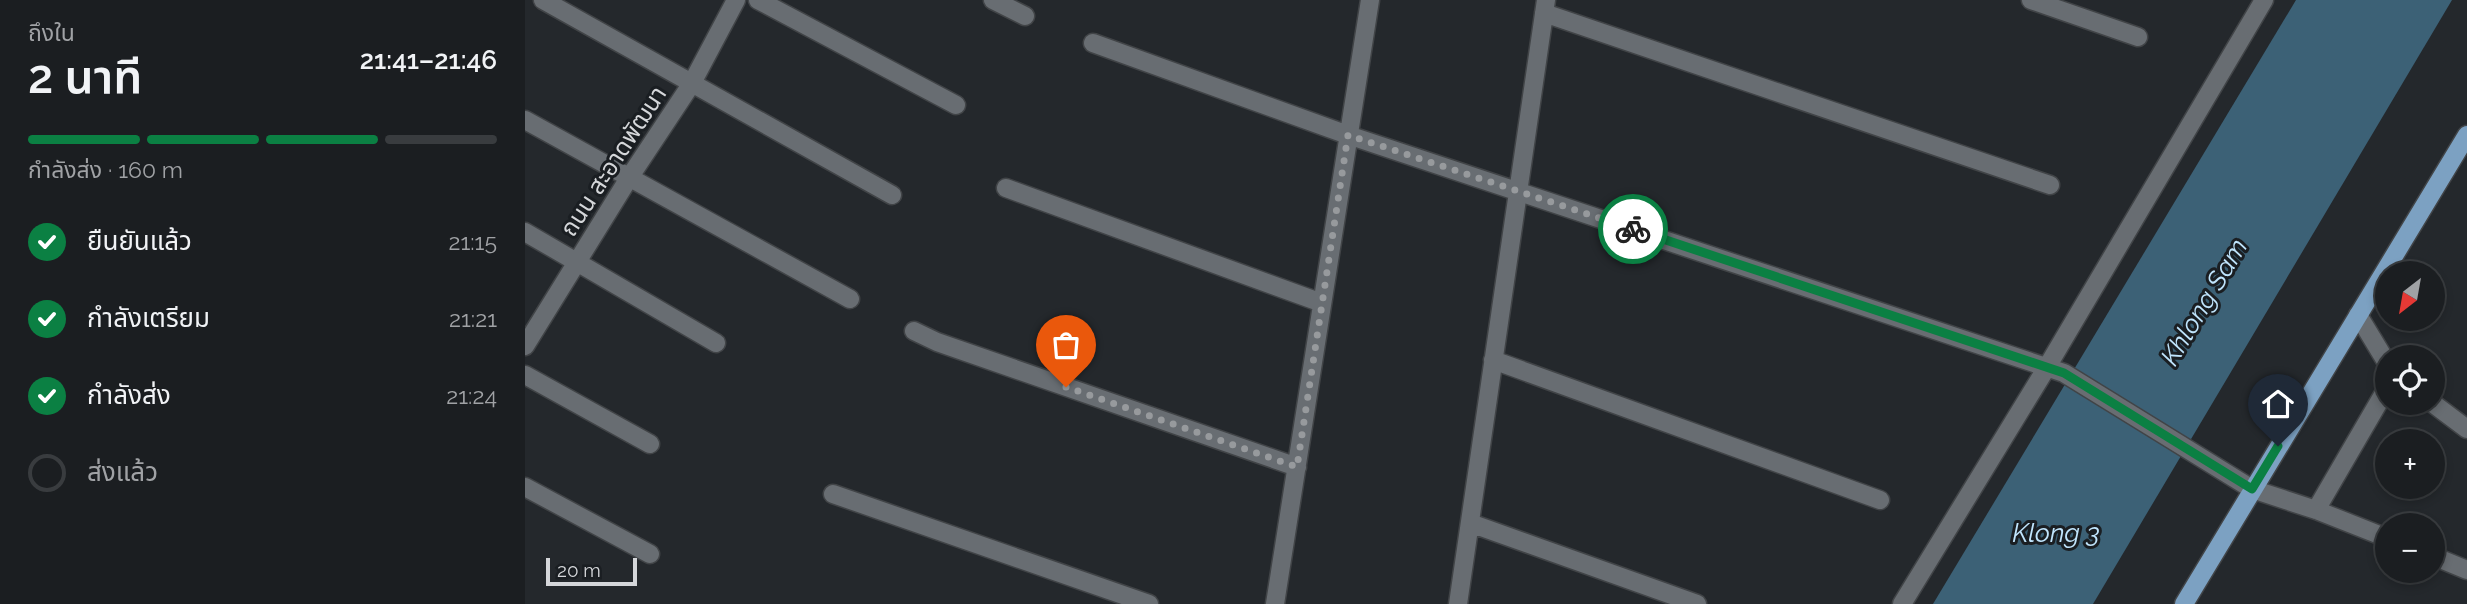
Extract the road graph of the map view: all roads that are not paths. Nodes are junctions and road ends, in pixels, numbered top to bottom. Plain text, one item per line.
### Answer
1 (543, 0) edge
2 (736, 0) edge
3 (758, 0) edge
4 (993, 0) edge
5 (1370, 0) edge
6 (2031, 0) edge
7 (2264, 0) edge
8 (1546, 7) edge
9 (1025, 16) dead end
10 (2138, 37) dead end
11 (1093, 43) dead end
12 (692, 83) junction
13 (956, 105) dead end
14 (525, 120) edge
15 (1348, 135) junction
16 (2467, 135) edge
17 (629, 178) junction
18 (2050, 185) dead end
19 (1006, 188) dead end
20 (1518, 190) junction
21 (892, 195) dead end
22 (525, 232) edge
23 (577, 262) junction
24 (850, 299) dead end
25 (1322, 303) junction
26 (2358, 315) junction
27 (914, 331) dead end
28 (716, 343) dead end
29 (2376, 345) edge
30 (525, 346) edge
31 (1493, 360) junction
32 (2055, 370) junction
33 (525, 375) edge
34 (2375, 409) edge
35 (2445, 412) edge
36 (2467, 429) edge
37 (650, 444) dead end
38 (1297, 467) junction
39 (525, 487) edge
40 (2252, 489) junction
41 (832, 494) dead end
42 (1880, 500) dead end
43 (2316, 510) junction
44 (1470, 523) junction
45 (2375, 533) edge
46 (650, 554) dead end
47 (2445, 561) edge
48 (2467, 570) edge
49 (1149, 604) edge
50 (1275, 604) edge
51 (1458, 604) edge
52 (1696, 604) edge
53 (1902, 604) edge
54 (2184, 604) edge

1 - 12 street
2 - 12 street, ถนน สะอาดพัฒนา
3 - 13 street
4 - 9 street
5 - 15 street
6 - 10 street
7 - 32 street
8 - 18 street
8 - 20 street
11 - 15 street
12 - 17 street, ถนน สะอาดพัฒนา
12 - 21 street
14 - 17 street
15 - 20 street
15 - 25 street
16 - 26 main road
17 - 23 street, ถนน สะอาดพัฒนา
17 - 24 street
19 - 25 street
20 - 31 street
20 - 32 street
22 - 23 street
23 - 28 street
23 - 30 street, ถนน สะอาดพัฒนา
25 - 38 street
26 - 29 street
26 - 40 main road
27 - 38 street
31 - 42 street
31 - 44 street
32 - 40 street
32 - 53 street
33 - 37 street
34 - 43 street
35 - 36 street
38 - 50 street
39 - 46 street
40 - 43 street
40 - 54 main road
41 - 49 street
43 - 45 street
44 - 51 street
44 - 52 street
47 - 48 street

